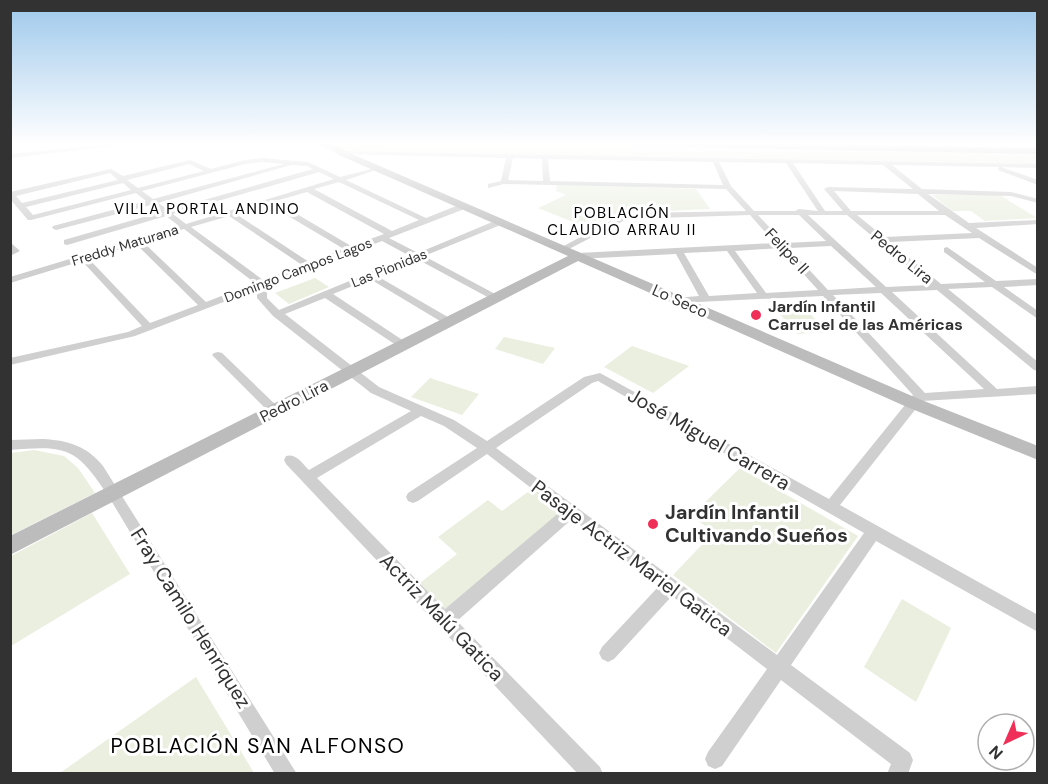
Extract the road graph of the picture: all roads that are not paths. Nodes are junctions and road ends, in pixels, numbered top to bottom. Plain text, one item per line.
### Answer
1 (74, 180) edge
2 (122, 180) joint
3 (178, 180) edge
4 (234, 180) edge
5 (284, 180) edge
6 (339, 180) edge
7 (342, 180) edge
8 (404, 180) edge
9 (547, 180) edge
10 (724, 180) edge
11 (801, 180) edge
12 (905, 180) edge
13 (504, 182) joint
14 (546, 183) junction
15 (491, 186) dead end
16 (728, 187) junction
17 (308, 189) junction
18 (137, 190) junction
19 (920, 192) junction
20 (11, 194) edge
21 (269, 201) junction
22 (1038, 201) edge
23 (152, 202) junction
24 (21, 206) junction
25 (464, 206) junction
26 (750, 211) junction
27 (800, 211) junction
28 (168, 213) junction
29 (230, 213) junction
30 (823, 213) junction
31 (947, 213) junction
32 (850, 214) junction
33 (427, 221) junction
34 (500, 222) junction
35 (1038, 222) edge
36 (185, 226) junction
37 (966, 226) junction
38 (981, 235) junction
39 (387, 236) junction
40 (77, 240) junction
41 (881, 240) junction
42 (137, 241) junction
43 (67, 242) dead end
44 (834, 243) junction
45 (782, 246) junction
46 (729, 248) junction
47 (572, 249) junction
48 (351, 250) junction
49 (678, 250) junction
50 (947, 250) dead end
51 (601, 254) junction
52 (418, 256) junction
53 (83, 257) junction
54 (309, 266) junction
55 (1038, 272) edge
56 (370, 276) junction
57 (10, 280) edge
58 (1038, 282) edge
59 (262, 284) junction
60 (994, 284) junction
61 (939, 287) junction
62 (884, 290) junction
63 (825, 293) junction
64 (326, 294) junction
65 (764, 296) junction
66 (496, 298) junction
67 (706, 299) junction
68 (678, 300) junction
69 (205, 306) junction
70 (277, 314) junction
71 (1038, 316) edge
72 (449, 322) junction
73 (149, 328) junction
74 (403, 345) junction
75 (218, 355) dead end
76 (10, 362) edge
77 (1038, 368) edge
78 (351, 372) junction
79 (1038, 390) edge
80 (995, 393) junction
81 (917, 400) junction
82 (275, 411) junction
83 (420, 411) junction
84 (10, 445) edge
85 (486, 447) junction
86 (1038, 453) edge
87 (291, 460) dead end
88 (307, 477) junction
89 (114, 494) junction
90 (413, 497) dead end
91 (830, 508) junction
92 (570, 512) junction
93 (873, 533) junction
94 (10, 546) edge
95 (670, 586) junction
96 (445, 620) junction
97 (1038, 624) edge
98 (608, 653) dead end
99 (778, 668) junction
100 (715, 759) dead end
101 (900, 766) edge
102 (287, 774) edge
103 (593, 774) edge

1 - 20 street
2 - 18 street
2 - 24 street
3 - 18 street
4 - 23 street
5 - 28 street
6 - 17 street, Freddy Maturana
7 - 33 street
8 - 25 main road, Lo Seco
9 - 14 street
10 - 16 street, Felipe II
11 - 30 street
12 - 19 street
13 - 14 street
13 - 15 street
14 - 16 street
16 - 26 street, Felipe II
17 - 21 street, Freddy Maturana
17 - 39 street
18 - 23 street
18 - 24 street
19 - 22 street
19 - 31 street
19 - 32 street, Pedro Lira
20 - 24 street
21 - 29 street, Freddy Maturana
21 - 48 street
23 - 28 street
23 - 40 street
25 - 33 street, Domingo Campos Lagos
25 - 34 main road, Lo Seco
26 - 27 street
26 - 45 street, Felipe II
26 - 47 street
27 - 30 street
27 - 44 street
28 - 36 street
28 - 40 street
29 - 36 street, Freddy Maturana
29 - 54 street
30 - 32 street
31 - 32 street
31 - 37 street
32 - 41 street, Pedro Lira
33 - 39 street, Domingo Campos Lagos
34 - 47 main road, Lo Seco
34 - 52 street, Las Pionidas
35 - 37 street
36 - 42 street, Freddy Maturana
36 - 59 street
37 - 38 street
38 - 41 street
38 - 55 street
39 - 48 street, Domingo Campos Lagos
39 - 52 street
40 - 43 street
41 - 61 street, Pedro Lira
42 - 53 street, Freddy Maturana
42 - 69 street
44 - 45 street
44 - 62 street
45 - 46 street
45 - 63 street, Felipe II
46 - 49 street
46 - 65 street
47 - 51 street
47 - 51 street
47 - 66 main road, Pedro Lira
47 - 68 main road, Lo Seco
48 - 54 street, Domingo Campos Lagos
49 - 51 street
49 - 67 street
50 - 60 street
52 - 56 street, Las Pionidas
52 - 66 street
53 - 57 street, Freddy Maturana
53 - 73 street
54 - 59 street, Domingo Campos Lagos
56 - 64 street, Las Pionidas
56 - 72 street
58 - 60 street
59 - 69 street, Domingo Campos Lagos
59 - 70 street, Pasaje Actriz Mariel Gatica
60 - 61 street
60 - 71 street
61 - 62 street
61 - 77 street, Pedro Lira
62 - 63 street
62 - 80 street
63 - 65 street
63 - 81 street, Felipe II
64 - 70 street, Las Pionidas
64 - 74 street
65 - 67 street
66 - 72 main road, Pedro Lira
67 - 68 street
68 - 81 main road, Lo Seco
69 - 73 street, Domingo Campos Lagos
70 - 78 street, Pasaje Actriz Mariel Gatica
72 - 74 main road, Pedro Lira
73 - 76 street, Domingo Campos Lagos
74 - 78 main road, Pedro Lira
75 - 82 street
78 - 82 main road, Pedro Lira
78 - 83 street, Pasaje Actriz Mariel Gatica
79 - 80 street
80 - 81 street
81 - 86 main road, Lo Seco
81 - 91 street
82 - 89 main road, Pedro Lira
83 - 85 street, Pasaje Actriz Mariel Gatica
83 - 88 street
84 - 89 street, Fray Camilo Henríquez
85 - 90 street
85 - 91 street, José Miguel Carrera
85 - 92 street, Pasaje Actriz Mariel Gatica
87 - 88 street, Actriz Malú Gatica
88 - 96 street, Actriz Malú Gatica
89 - 94 main road, Pedro Lira
89 - 102 street, Fray Camilo Henríquez
91 - 93 street, José Miguel Carrera
92 - 95 street, Pasaje Actriz Mariel Gatica
92 - 96 street
93 - 97 street, José Miguel Carrera
93 - 99 street
95 - 98 street
95 - 99 street, Pasaje Actriz Mariel Gatica
96 - 103 street, Actriz Malú Gatica
99 - 100 street
99 - 101 street, Pasaje Actriz Mariel Gatica

